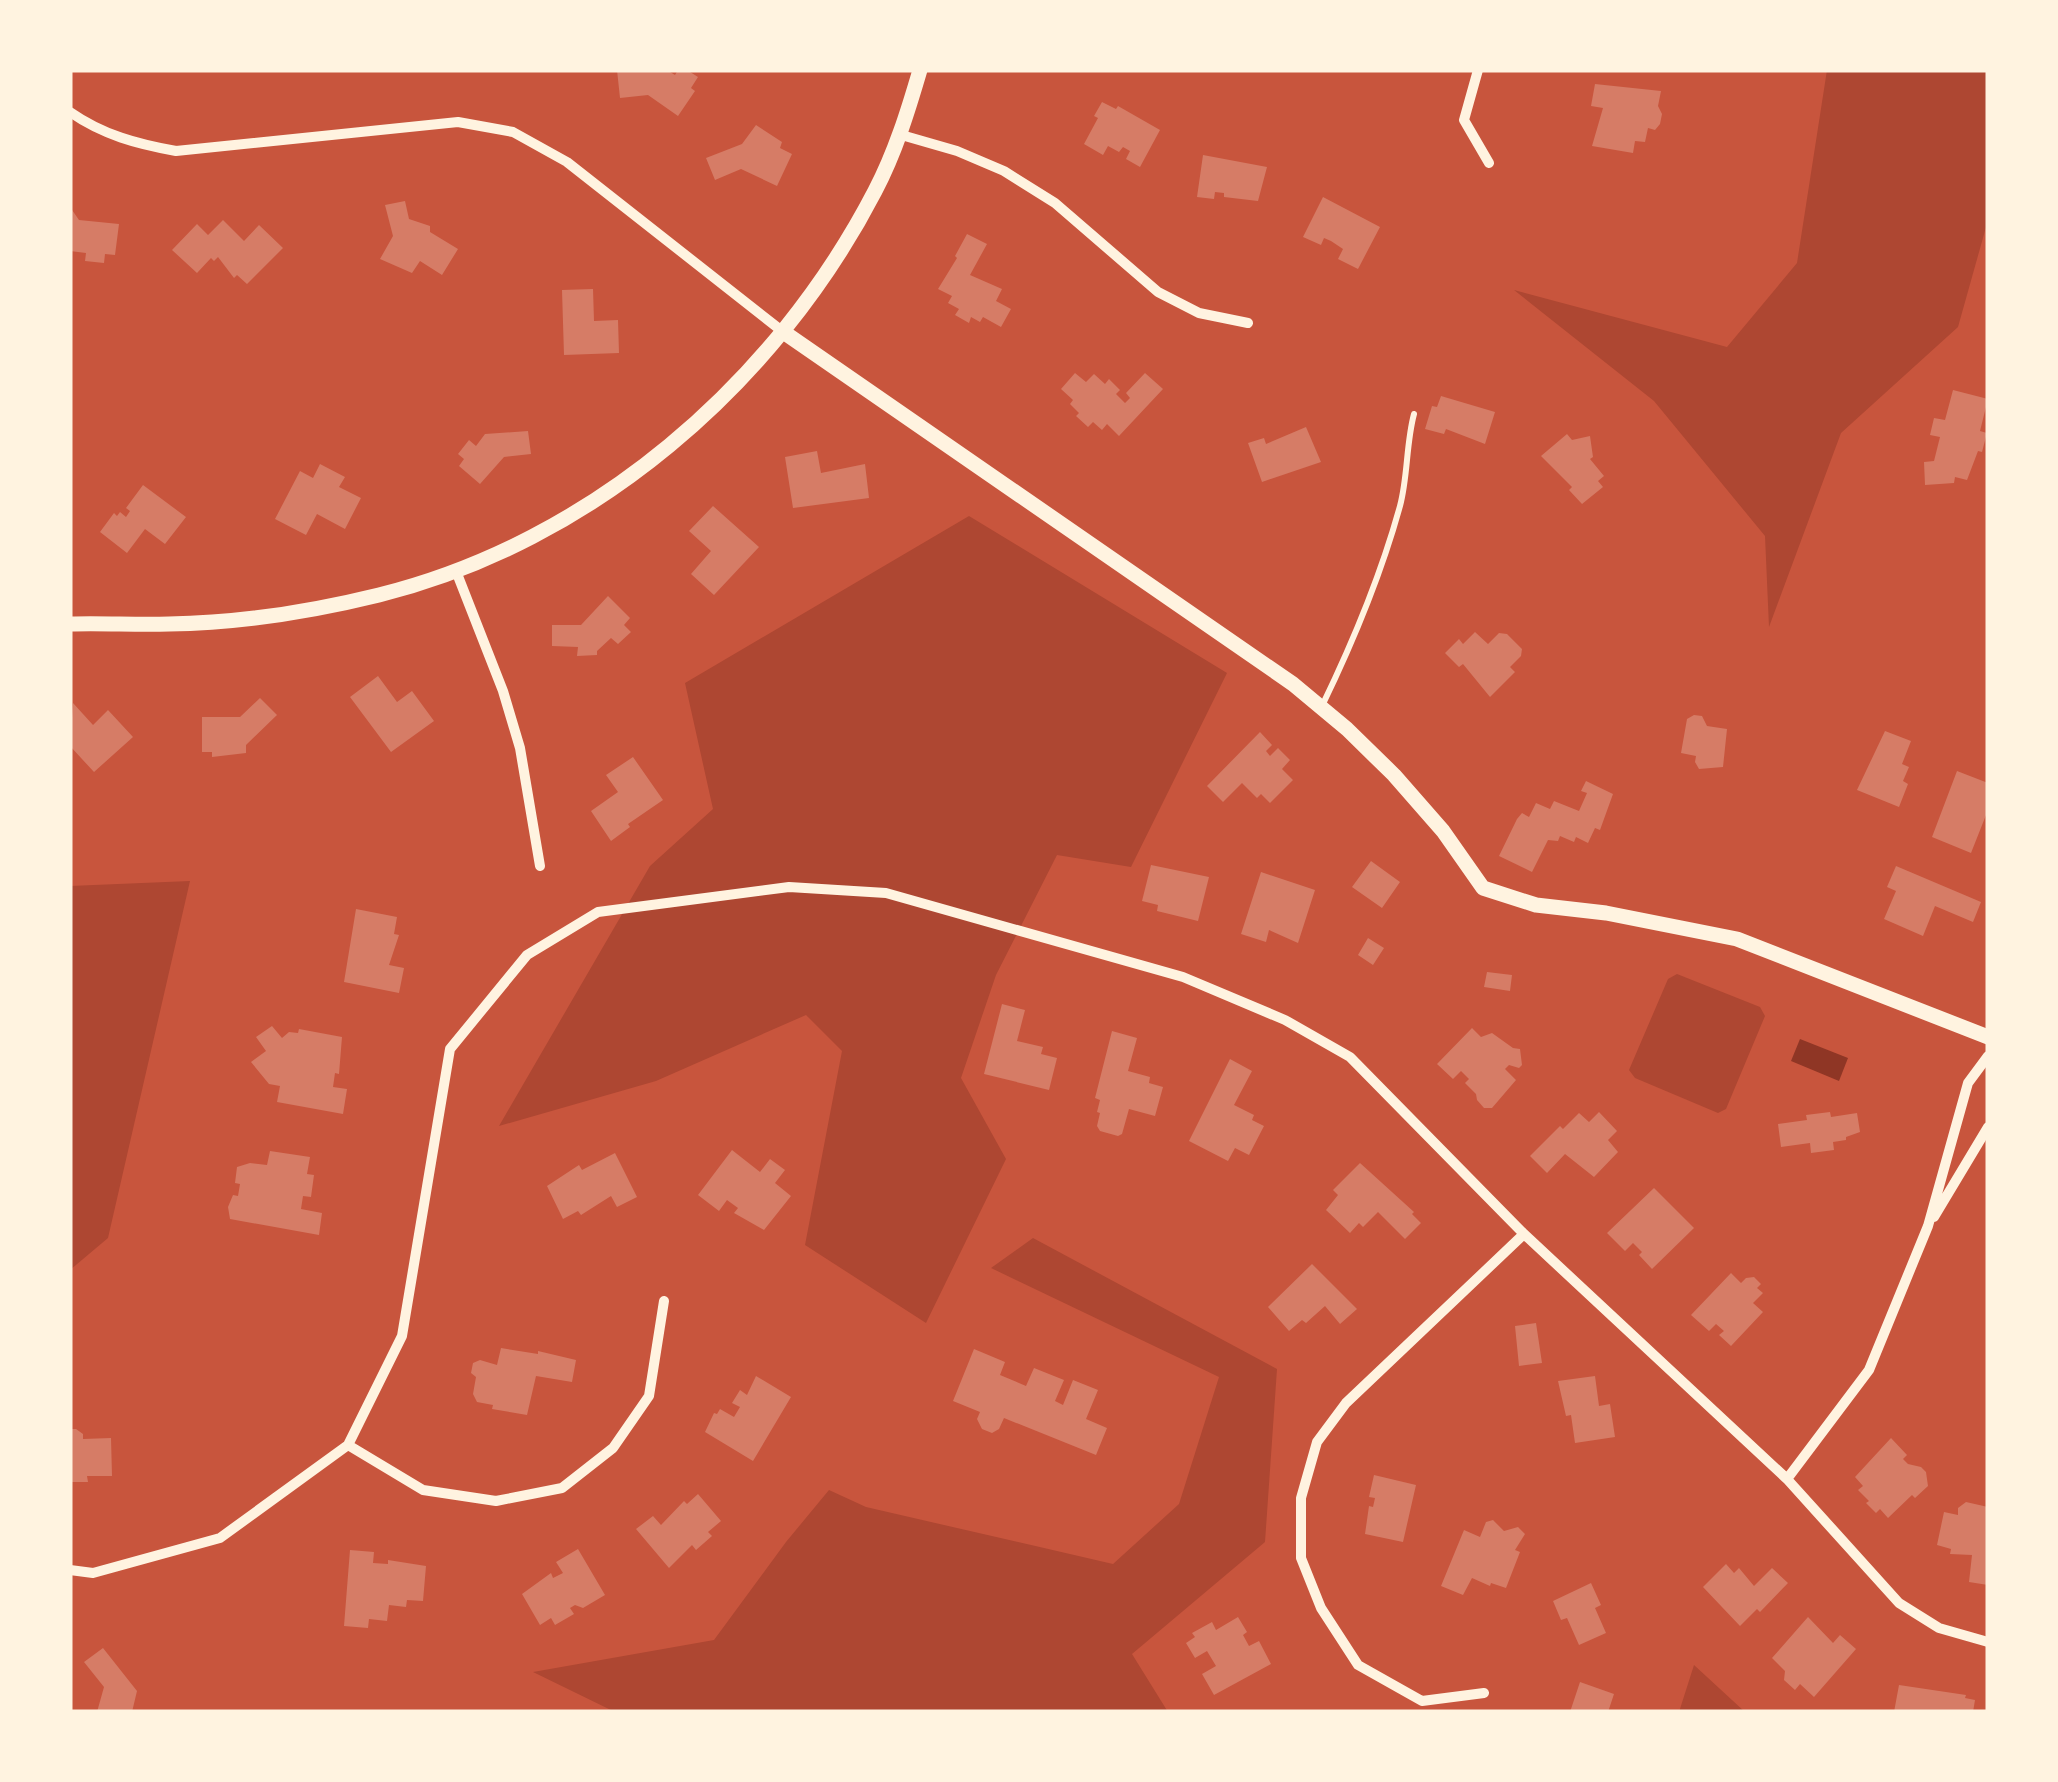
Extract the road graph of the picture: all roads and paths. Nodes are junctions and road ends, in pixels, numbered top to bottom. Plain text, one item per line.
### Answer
1 (920, 70) edge
2 (1478, 70) edge
3 (70, 112) edge
4 (898, 134) junction
5 (1489, 162) dead end
6 (1248, 323) dead end
7 (782, 331) junction
8 (1414, 414) dead end
9 (456, 571) junction
10 (70, 624) edge
11 (1322, 708) junction
12 (540, 866) dead end
13 (1988, 1038) edge
14 (1988, 1056) edge
15 (1988, 1127) edge
16 (1928, 1226) junction
17 (1524, 1234) junction
18 (664, 1301) dead end
19 (348, 1445) junction
20 (1787, 1479) junction
21 (70, 1570) edge
22 (1988, 1642) edge
23 (1484, 1692) dead end

1 - 4 street
2 - 5 street
3 - 7 street
4 - 6 street
4 - 7 street
7 - 9 street
7 - 11 street
8 - 11 lane
9 - 10 street
9 - 12 street
11 - 13 street
14 - 16 street
15 - 16 street
16 - 20 street
17 - 19 street
17 - 20 street
17 - 23 street
18 - 19 street
19 - 21 street
20 - 22 street

